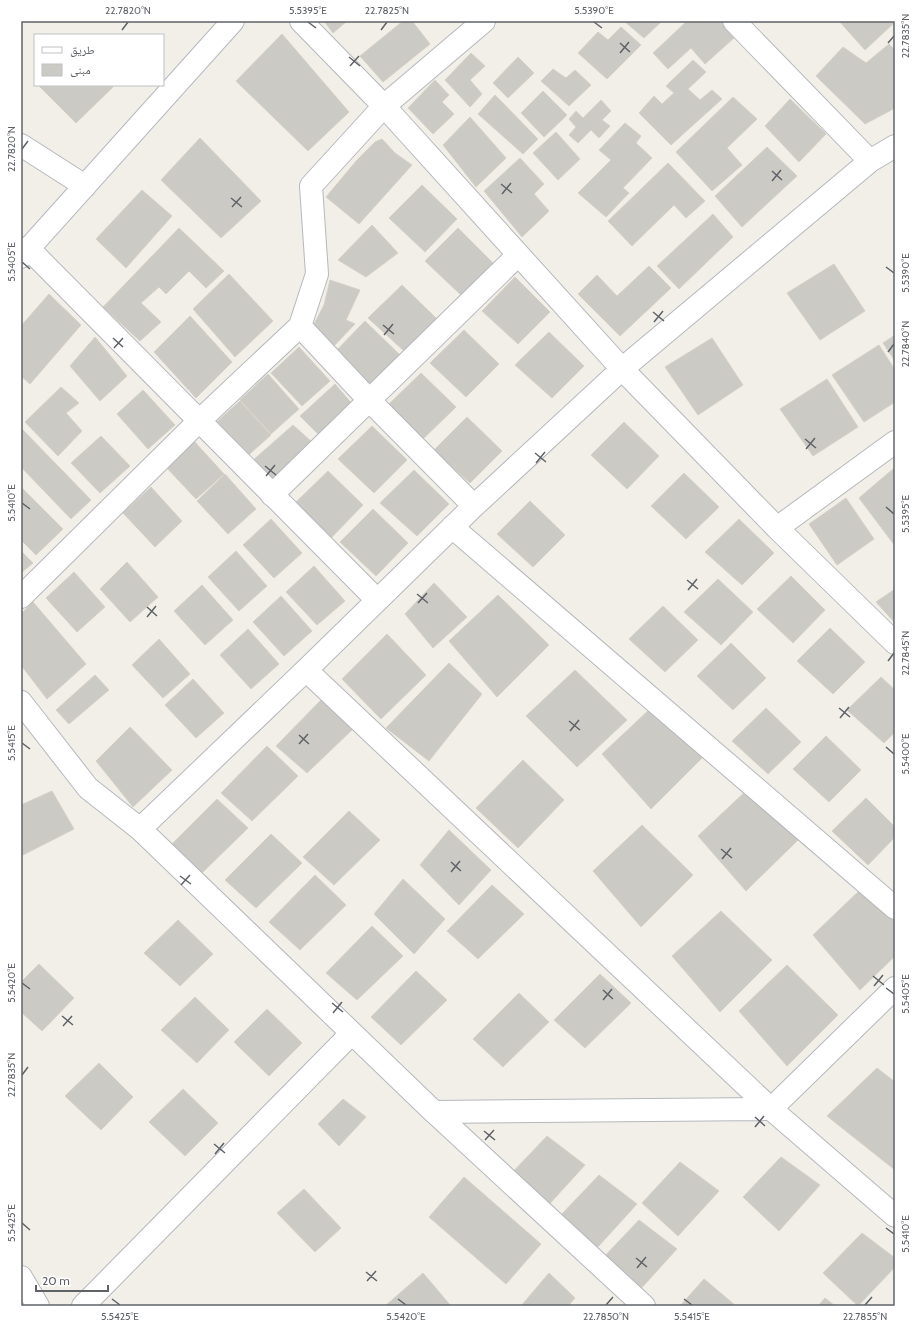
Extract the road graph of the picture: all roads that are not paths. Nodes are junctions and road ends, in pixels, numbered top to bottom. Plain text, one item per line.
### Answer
1 (233, 21) edge
2 (302, 21) edge
3 (484, 21) edge
4 (734, 21) edge
5 (384, 106) junction
6 (21, 145) edge
7 (895, 146) edge
8 (870, 161) junction
9 (84, 186) junction
10 (25, 253) edge
11 (518, 255) junction
12 (300, 326) junction
13 (622, 369) junction
14 (370, 401) junction
15 (199, 421) junction
16 (895, 442) edge
17 (272, 495) junction
18 (474, 506) junction
19 (452, 527) junction
20 (778, 528) junction
21 (21, 597) edge
22 (377, 600) junction
23 (895, 643) edge
24 (306, 670) junction
25 (21, 702) edge
26 (140, 829) junction
27 (895, 908) edge
28 (895, 988) edge
29 (352, 1033) junction
30 (771, 1109) junction
31 (434, 1112) junction
32 (895, 1216) edge
33 (21, 1277) edge
34 (38, 1306) edge
35 (82, 1306) edge
36 (644, 1306) edge

1 - 9 street
2 - 5 street
3 - 5 street
4 - 8 street
5 - 11 street
5 - 12 street
6 - 9 street
7 - 8 street
8 - 13 street
9 - 10 street
10 - 15 street
11 - 13 street
11 - 14 street
12 - 14 street
12 - 15 street
13 - 18 street
13 - 20 street
14 - 17 street
14 - 18 street
15 - 17 street
15 - 21 street
16 - 20 street
17 - 22 street
18 - 19 street
19 - 22 street
19 - 27 street
20 - 23 street
22 - 24 street
24 - 26 street
24 - 30 street
25 - 26 street
26 - 29 street
28 - 30 street
29 - 31 street
29 - 35 street
30 - 31 street
30 - 32 street
31 - 36 street
33 - 34 street

